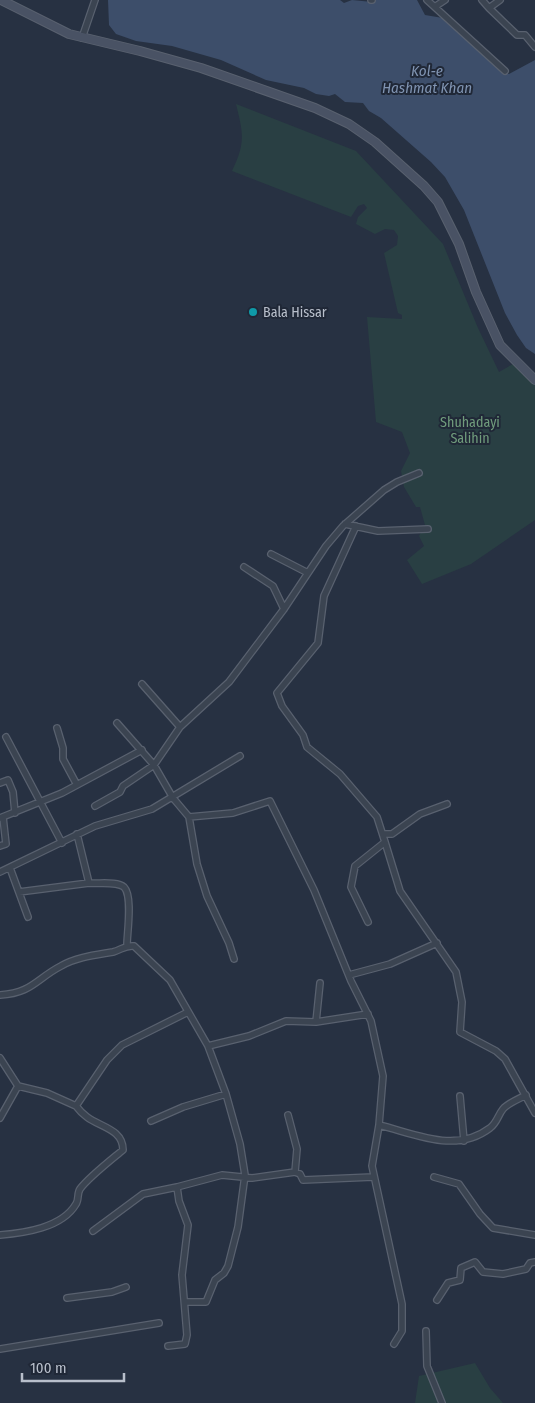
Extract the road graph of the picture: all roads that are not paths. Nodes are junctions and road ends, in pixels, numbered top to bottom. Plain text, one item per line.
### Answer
1 (0, 0) edge
2 (95, 0) edge
3 (427, 0) edge
4 (446, 0) edge
5 (482, 0) edge
6 (500, 0) edge
7 (436, 6) junction
8 (489, 8) junction
9 (82, 38) junction
10 (535, 47) edge
11 (505, 70) dead end
12 (535, 380) edge
13 (418, 473) dead end
14 (345, 524) junction
15 (356, 526) junction
16 (428, 529) dead end
17 (271, 554) dead end
18 (244, 567) dead end
19 (308, 573) junction
20 (284, 608) junction
21 (142, 684) dead end
22 (117, 723) dead end
23 (180, 727) junction
24 (57, 728) dead end
25 (6, 737) dead end
26 (142, 750) junction
27 (240, 756) dead end
28 (154, 765) junction
29 (0, 783) edge
30 (77, 785) junction
31 (173, 798) junction
32 (42, 802) junction
33 (447, 804) dead end
34 (95, 806) dead end
35 (15, 813) junction
36 (189, 817) junction
37 (1, 818) edge
38 (77, 834) junction
39 (384, 834) junction
40 (385, 842) junction
41 (62, 843) junction
42 (0, 846) edge
43 (10, 868) junction
44 (0, 872) edge
45 (89, 883) junction
46 (19, 892) junction
47 (28, 917) dead end
48 (368, 922) dead end
49 (437, 943) junction
50 (127, 945) junction
51 (234, 959) dead end
52 (349, 975) junction
53 (320, 983) dead end
54 (0, 995) edge
55 (188, 1012) junction
56 (368, 1014) junction
57 (316, 1022) junction
58 (208, 1046) junction
59 (0, 1058) edge
60 (18, 1086) junction
61 (226, 1094) junction
62 (526, 1095) junction
63 (460, 1096) dead end
64 (76, 1106) junction
65 (535, 1113) edge
66 (288, 1114) dead end
67 (0, 1118) edge
68 (151, 1121) dead end
69 (380, 1125) junction
70 (464, 1141) junction
71 (295, 1172) junction
72 (245, 1175) junction
73 (372, 1177) junction
74 (434, 1177) dead end
75 (177, 1187) junction
76 (93, 1231) dead end
77 (0, 1234) edge
78 (535, 1235) edge
79 (535, 1262) edge
80 (126, 1286) dead end
81 (68, 1298) dead end
82 (438, 1300) dead end
83 (184, 1302) junction
84 (159, 1323) dead end
85 (426, 1331) dead end
86 (394, 1344) dead end
87 (168, 1346) dead end
88 (0, 1349) edge
89 (442, 1403) edge

1 - 9 street
2 - 9 street
3 - 7 street
4 - 7 street
5 - 8 street
6 - 8 street
7 - 11 street
8 - 10 street
9 - 12 street
13 - 14 street
14 - 15 street
14 - 19 street
15 - 16 street
15 - 39 street
17 - 19 street
18 - 20 street
19 - 20 street
20 - 23 street
21 - 23 street
22 - 26 street
23 - 28 street
24 - 30 street
25 - 32 street
26 - 28 street
26 - 30 street
27 - 31 street
28 - 31 street
28 - 34 street
29 - 35 street
30 - 32 street
31 - 36 street
31 - 38 street
32 - 35 street
32 - 41 street
33 - 39 street
35 - 37 street
36 - 51 street
36 - 52 street
37 - 42 street
38 - 41 street
38 - 45 street
39 - 40 street
40 - 48 street
40 - 49 street
41 - 43 street
43 - 44 street
43 - 46 street
45 - 46 street
45 - 50 street
46 - 47 street
49 - 52 street
49 - 62 street
50 - 54 street
50 - 55 street
52 - 56 street
53 - 57 street
55 - 58 street
55 - 64 street
56 - 57 street
56 - 69 street
57 - 58 street
58 - 61 street
59 - 60 street
60 - 64 street
60 - 67 street
61 - 68 street
61 - 72 street
62 - 65 street
62 - 70 street
63 - 70 street
64 - 77 street
66 - 71 street
69 - 70 street
69 - 73 street
71 - 72 street
71 - 73 street
72 - 75 street
72 - 83 street
73 - 86 street
74 - 78 street
75 - 76 street
75 - 83 street
79 - 82 street
80 - 81 street
83 - 87 street
84 - 88 street
85 - 89 street

